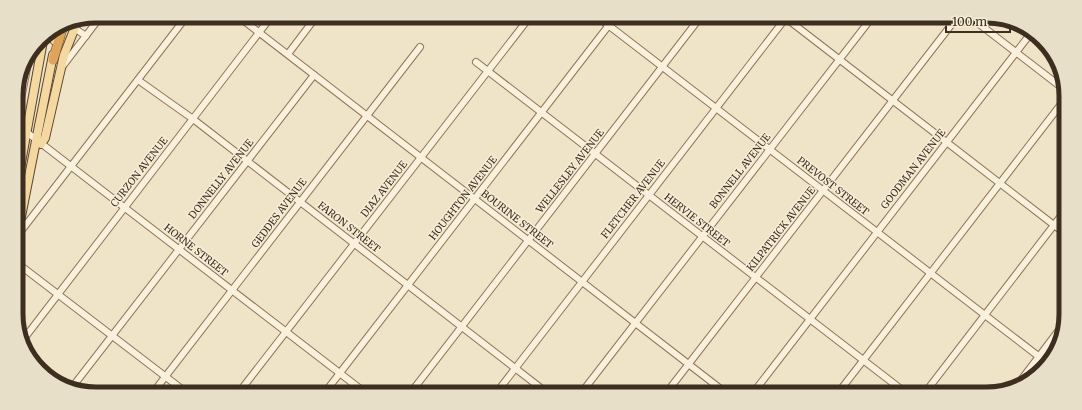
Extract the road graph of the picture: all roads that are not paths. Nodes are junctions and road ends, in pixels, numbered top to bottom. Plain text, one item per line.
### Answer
1 (96, 23) edge
2 (182, 23) edge
3 (247, 23) edge
4 (267, 23) edge
5 (311, 23) edge
6 (525, 23) edge
7 (606, 23) edge
8 (611, 23) edge
9 (696, 23) edge
10 (783, 23) edge
11 (791, 23) edge
12 (868, 23) edge
13 (953, 23) edge
14 (978, 23) edge
15 (609, 25) junction
16 (74, 28) joint
17 (61, 32) edge
18 (260, 32) junction
19 (56, 34) edge
20 (86, 36) junction
21 (1029, 36) edge
22 (42, 47) edge
23 (420, 47) dead end
24 (1017, 52) junction
25 (288, 54) junction
26 (53, 60) junction
27 (839, 60) junction
28 (476, 62) dead end
29 (662, 67) junction
30 (61, 68) junction
31 (488, 71) junction
32 (26, 75) edge
33 (314, 75) junction
34 (138, 80) junction
35 (1058, 84) edge
36 (24, 86) edge
37 (892, 101) junction
38 (1059, 106) edge
39 (716, 108) junction
40 (542, 112) junction
41 (367, 115) junction
42 (193, 119) junction
43 (23, 129) edge
44 (27, 132) junction
45 (39, 142) junction
46 (946, 142) junction
47 (770, 149) junction
48 (23, 153) edge
49 (596, 154) junction
50 (421, 157) junction
51 (247, 161) junction
52 (71, 166) junction
53 (1000, 183) junction
54 (823, 190) junction
55 (649, 195) junction
56 (475, 198) junction
57 (300, 202) junction
58 (125, 207) junction
59 (23, 210) edge
60 (1059, 218) edge
61 (1054, 225) junction
62 (23, 228) edge
63 (1059, 229) edge
64 (876, 233) junction
65 (702, 236) junction
66 (529, 240) junction
67 (354, 244) junction
68 (179, 249) junction
69 (23, 268) edge
70 (930, 274) junction
71 (756, 278) junction
72 (582, 281) junction
73 (408, 285) junction
74 (233, 291) junction
75 (58, 294) junction
76 (984, 315) junction
77 (810, 319) junction
78 (636, 323) junction
79 (462, 327) junction
80 (286, 332) junction
81 (1056, 333) edge
82 (26, 335) edge
83 (112, 336) junction
84 (1038, 357) junction
85 (864, 360) junction
86 (1043, 360) edge
87 (689, 364) junction
88 (515, 368) junction
89 (340, 373) junction
90 (165, 377) junction
91 (1023, 377) edge
92 (75, 384) edge
93 (157, 387) edge
94 (179, 387) edge
95 (243, 387) edge
96 (329, 387) edge
97 (358, 387) edge
98 (415, 387) edge
99 (501, 387) edge
100 (540, 387) edge
101 (586, 387) edge
102 (671, 387) edge
103 (718, 387) edge
104 (758, 387) edge
105 (843, 387) edge
106 (897, 387) edge
107 (929, 387) edge

1 - 20 street
2 - 34 street
3 - 18 street, BOURINE STREET
4 - 18 street, CURZON AVENUE
5 - 25 street
6 - 31 street, DIAZ AVENUE
7 - 15 street, PREVOST STREET
8 - 15 street, HOUGHTON AVENUE
9 - 29 street, WELLESLEY AVENUE
10 - 39 street, FLETCHER AVENUE
11 - 27 street
12 - 27 street, BONNELL AVENUE
13 - 37 street, KILPATRICK AVENUE
14 - 24 street
15 - 29 street, PREVOST STREET
15 - 40 street, HOUGHTON AVENUE
16 - 20 street
16 - 30 main road
17 - 26 highway
18 - 25 street, BOURINE STREET
18 - 42 street, CURZON AVENUE
19 - 26 main road
20 - 30 street
21 - 24 street, GOODMAN AVENUE
22 - 44 main road
23 - 41 street, GEDDES AVENUE
24 - 35 street
24 - 46 street, GOODMAN AVENUE
25 - 33 street, BOURINE STREET
26 - 45 main road
27 - 37 street
27 - 47 street, BONNELL AVENUE
28 - 31 street, HERVIE STREET
29 - 39 street, PREVOST STREET
29 - 49 street, WELLESLEY AVENUE
30 - 45 main road
31 - 40 street, HERVIE STREET
31 - 50 street, DIAZ AVENUE
32 - 36 street
33 - 41 street, BOURINE STREET
33 - 51 street, DONNELLY AVENUE
34 - 42 street, FARON STREET
34 - 52 street
37 - 46 street
37 - 54 street, KILPATRICK AVENUE
38 - 53 street
39 - 47 street, PREVOST STREET
39 - 55 street, FLETCHER AVENUE
40 - 49 street, HERVIE STREET
40 - 56 street, HOUGHTON AVENUE
41 - 50 street, BOURINE STREET
41 - 57 street, GEDDES AVENUE
42 - 51 street, FARON STREET
42 - 58 street, CURZON AVENUE
43 - 44 street, HORNE STREET
44 - 45 street, HORNE STREET
44 - 48 main road
45 - 52 street, HORNE STREET
45 - 59 main road
46 - 53 street
46 - 64 street, GOODMAN AVENUE
47 - 54 street, PREVOST STREET
47 - 65 street, BONNELL AVENUE
49 - 55 street, HERVIE STREET
49 - 66 street, WELLESLEY AVENUE
50 - 56 street, BOURINE STREET
50 - 67 street, DIAZ AVENUE
51 - 57 street, FARON STREET
51 - 68 street, DONNELLY AVENUE
52 - 58 street, HORNE STREET
52 - 62 street
53 - 61 street
53 - 70 street
54 - 64 street, PREVOST STREET
54 - 71 street, KILPATRICK AVENUE
55 - 65 street, HERVIE STREET
55 - 72 street, FLETCHER AVENUE
56 - 66 street, BOURINE STREET
56 - 73 street, HOUGHTON AVENUE
57 - 67 street, FARON STREET
57 - 74 street, GEDDES AVENUE
58 - 68 street, HORNE STREET
58 - 75 street, CURZON AVENUE
60 - 61 street
61 - 63 street
61 - 76 street
64 - 70 street, PREVOST STREET
64 - 77 street, GOODMAN AVENUE
65 - 71 street, HERVIE STREET
65 - 78 street, BONNELL AVENUE
66 - 72 street, BOURINE STREET
66 - 79 street, WELLESLEY AVENUE
67 - 73 street, FARON STREET
67 - 80 street, DIAZ AVENUE
68 - 74 street, HORNE STREET
68 - 83 street, DONNELLY AVENUE
69 - 75 street
70 - 76 street, PREVOST STREET
70 - 85 street
71 - 77 street, HERVIE STREET
71 - 87 street, KILPATRICK AVENUE
72 - 78 street, BOURINE STREET
72 - 88 street, FLETCHER AVENUE
73 - 79 street, FARON STREET
73 - 89 street, HOUGHTON AVENUE
74 - 80 street, HORNE STREET
74 - 90 street, GEDDES AVENUE
75 - 82 street, CURZON AVENUE
75 - 83 street
76 - 84 street, PREVOST STREET
76 - 107 street
77 - 85 street, HERVIE STREET
77 - 104 street, GOODMAN AVENUE
78 - 87 street, BOURINE STREET
78 - 101 street, BONNELL AVENUE
79 - 88 street, FARON STREET
79 - 98 street, WELLESLEY AVENUE
80 - 89 street, HORNE STREET
80 - 95 street, DIAZ AVENUE
81 - 84 street
83 - 90 street
83 - 92 street, DONNELLY AVENUE
84 - 86 street, PREVOST STREET
84 - 91 street
85 - 105 street
85 - 106 street, HERVIE STREET
87 - 102 street, KILPATRICK AVENUE
87 - 103 street, BOURINE STREET
88 - 99 street, FLETCHER AVENUE
88 - 100 street, FARON STREET
89 - 96 street, HOUGHTON AVENUE
89 - 97 street, HORNE STREET
90 - 93 street, GEDDES AVENUE
90 - 94 street

